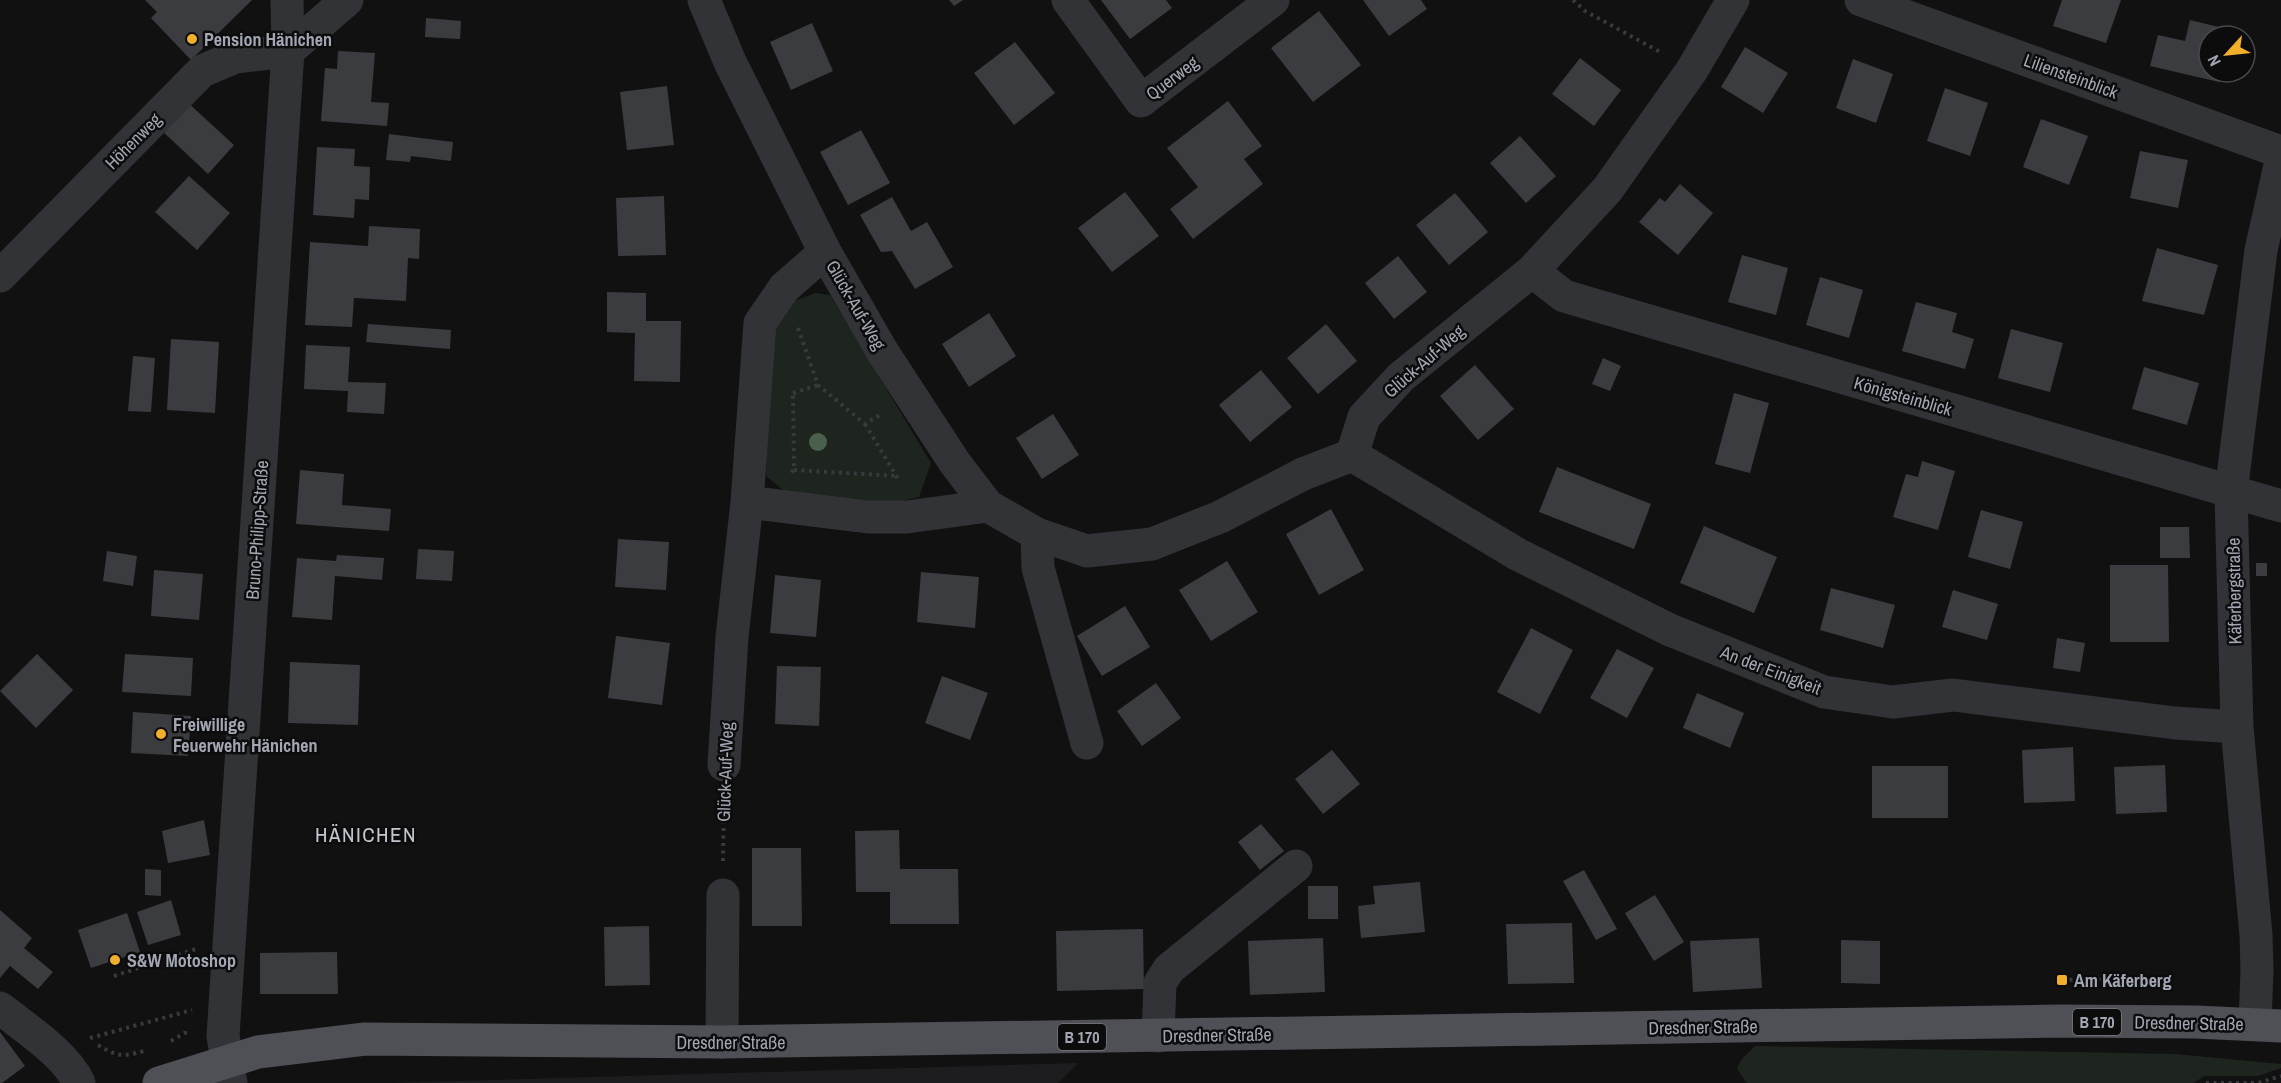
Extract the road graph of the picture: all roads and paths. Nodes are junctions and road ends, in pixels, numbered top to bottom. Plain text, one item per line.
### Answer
1 (287, 0) edge
2 (347, 0) edge
3 (704, 0) edge
4 (1068, 0) edge
5 (1273, 0) edge
6 (1573, 0) edge
7 (1733, 0) edge
8 (1861, 0) edge
9 (288, 51) junction
10 (1692, 70) junction
11 (2281, 152) edge
12 (2281, 161) edge
13 (825, 252) junction
14 (1533, 271) junction
15 (0, 276) edge
16 (784, 288) junction
17 (912, 396) junction
18 (865, 424) junction
19 (1352, 455) junction
20 (794, 470) dead end
21 (897, 476) junction
22 (2232, 493) junction
23 (747, 502) junction
24 (988, 506) junction
25 (2281, 506) edge
26 (913, 516) junction
27 (1037, 534) junction
28 (2236, 727) junction
29 (1087, 743) dead end
30 (724, 765) joint
31 (1296, 866) dead end
32 (723, 895) joint
33 (196, 948) dead end
34 (228, 975) junction
35 (114, 976) dead end
36 (2163, 978) dead end
37 (2062, 980) dead end
38 (0, 1008) edge
39 (194, 1010) junction
40 (191, 1017) dead end
41 (188, 1025) dead end
42 (2268, 1025) edge
43 (1158, 1036) junction
44 (86, 1039) dead end
45 (722, 1042) junction
46 (165, 1044) dead end
47 (154, 1048) dead end
48 (131, 1054) dead end
49 (229, 1072) edge
50 (2281, 1076) edge
51 (79, 1083) edge
52 (159, 1083) edge
53 (2206, 1083) edge

1 - 9 street, Bruno-Philipp-Straße
2 - 9 street
3 - 13 street, Glück-Auf-Weg
4 - 5 street, Querweg
6 - 10 path
7 - 10 street, Glück-Auf-Weg
8 - 11 street, Liliensteinblick
9 - 15 street, Höhenweg
9 - 34 street, Bruno-Philipp-Straße
10 - 14 street, Glück-Auf-Weg
12 - 22 street, Käferbergstraße
13 - 16 street, Glück-Auf-Weg
13 - 17 street, Glück-Auf-Weg
14 - 19 street, Glück-Auf-Weg
14 - 22 street, Königsteinblick
16 - 18 path
16 - 23 street, Glück-Auf-Weg
17 - 18 path
17 - 24 street, Glück-Auf-Weg
18 - 21 path
19 - 27 street, Glück-Auf-Weg
19 - 28 street, An der Einigkeit
20 - 21 path
21 - 26 path
22 - 25 street, Königsteinblick
22 - 28 street, Käferbergstraße
23 - 26 street
23 - 30 street, Glück-Auf-Weg
24 - 26 street
24 - 27 street, Glück-Auf-Weg
27 - 29 street
28 - 42 street, Käferbergstraße
30 - 32 path, Glück-Auf-Weg
31 - 43 street
32 - 45 street
33 - 35 path
34 - 39 path
34 - 49 street, Bruno-Philipp-Straße
36 - 37 path
38 - 51 street
39 - 40 path
39 - 44 path
41 - 46 path
42 - 43 main road, Dresdner Straße / B 170
43 - 45 main road, Dresdner Straße / B 170
45 - 49 main road, Dresdner Straße / B 170
47 - 48 path
49 - 52 main road, Dresdner Straße / B 170
50 - 53 path

